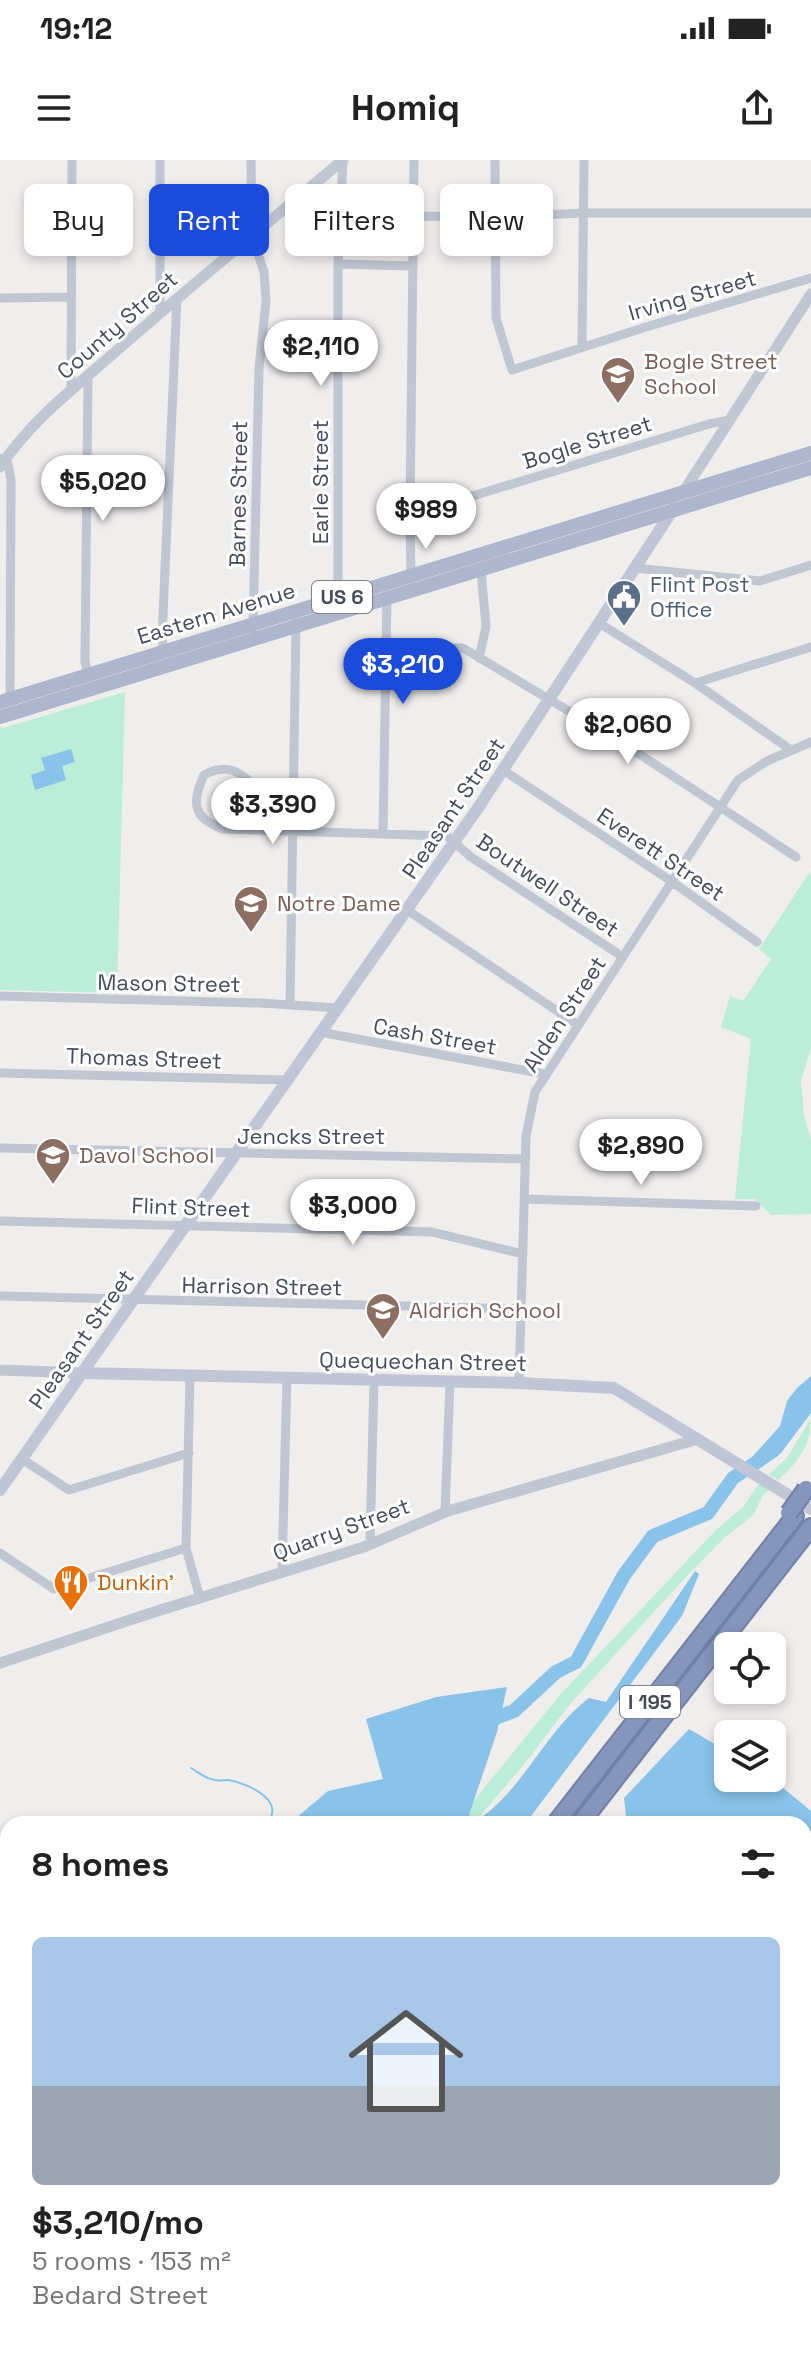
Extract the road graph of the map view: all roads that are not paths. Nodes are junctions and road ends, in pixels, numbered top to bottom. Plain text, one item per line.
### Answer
1 (72, 160) edge
2 (160, 160) edge
3 (251, 160) edge
4 (343, 160) edge
5 (414, 160) edge
6 (495, 160) edge
7 (584, 160) edge
8 (251, 184) edge
9 (414, 184) edge
10 (495, 184) edge
11 (584, 213) junction
12 (811, 213) edge
13 (553, 214) edge
14 (269, 222) edge
15 (228, 256) edge
16 (259, 256) edge
17 (413, 256) edge
18 (496, 256) edge
19 (338, 264) junction
20 (413, 266) junction
21 (811, 278) edge
22 (811, 294) edge
23 (70, 297) junction
24 (0, 298) edge
25 (177, 298) junction
26 (160, 313) junction
27 (582, 347) junction
28 (88, 376) junction
29 (71, 391) junction
30 (730, 420) junction
31 (811, 453) edge
32 (2, 462) edge
33 (811, 468) edge
34 (684, 491) junction
35 (672, 512) junction
36 (410, 515) junction
37 (811, 565) edge
38 (635, 568) junction
39 (481, 570) junction
40 (412, 583) junction
41 (386, 591) junction
42 (340, 606) junction
43 (295, 619) junction
44 (599, 623) junction
45 (253, 625) junction
46 (253, 640) junction
47 (387, 647) junction
48 (811, 647) edge
49 (164, 652) junction
50 (479, 658) junction
51 (88, 675) junction
52 (695, 683) junction
53 (549, 700) junction
54 (5, 701) edge
55 (0, 717) edge
56 (811, 742) edge
57 (791, 750) junction
58 (503, 770) junction
59 (721, 807) junction
60 (253, 829) junction
61 (293, 830) junction
62 (383, 832) junction
63 (455, 842) junction
64 (796, 857) dead end
65 (671, 881) junction
66 (407, 910) junction
67 (757, 942) dead end
68 (623, 957) junction
69 (0, 996) edge
70 (290, 1005) junction
71 (338, 1008) junction
72 (578, 1025) junction
73 (320, 1032) junction
74 (0, 1073) edge
75 (544, 1074) junction
76 (287, 1080) junction
77 (0, 1148) edge
78 (236, 1154) junction
79 (526, 1159) junction
80 (525, 1199) junction
81 (756, 1206) dead end
82 (0, 1221) edge
83 (186, 1224) junction
84 (523, 1254) junction
85 (0, 1296) edge
86 (132, 1300) junction
87 (523, 1309) junction
88 (0, 1370) edge
89 (82, 1373) junction
90 (190, 1375) junction
91 (287, 1377) junction
92 (374, 1380) junction
93 (450, 1382) junction
94 (519, 1383) junction
95 (698, 1439) junction
96 (189, 1453) junction
97 (22, 1459) junction
98 (809, 1488) edge
99 (0, 1490) edge
100 (811, 1509) edge
101 (445, 1512) junction
102 (811, 1527) edge
103 (370, 1544) junction
104 (186, 1548) junction
105 (0, 1553) edge
106 (282, 1572) junction
107 (200, 1598) junction
108 (0, 1663) edge
109 (561, 1816) edge
110 (586, 1816) edge

1 - 23 street
2 - 26 street
3 - 8 street, Barnes Street
4 - 14 street, County Street
4 - 19 street, Earle Street
5 - 9 street
6 - 10 street
7 - 11 street
11 - 12 street
11 - 13 street
11 - 27 street
15 - 25 street, County Street
16 - 45 street, Barnes Street
17 - 20 street
18 - 27 street, Irving Street
19 - 20 street
19 - 42 street, Earle Street
20 - 36 street
21 - 27 street, Irving Street
22 - 30 street, Pleasant Street
23 - 24 street
23 - 29 street
25 - 26 street, County Street
25 - 49 street
26 - 28 street, County Street
28 - 29 street, County Street
28 - 51 street
29 - 32 street, County Street
30 - 34 street, Pleasant Street
30 - 36 street, Bogle Street
31 - 34 main road, Eastern Avenue / US 6
32 - 54 street
33 - 35 main road, Eastern Avenue / US 6
34 - 35 main road, Pleasant Street
34 - 40 main road, Eastern Avenue / US 6
35 - 38 main road, Pleasant Street
35 - 39 main road, Eastern Avenue / US 6
36 - 40 street
37 - 38 street
38 - 44 main road, Pleasant Street
39 - 40 main road, Eastern Avenue / US 6
39 - 50 street
40 - 41 main road, Eastern Avenue / US 6
41 - 42 main road, Eastern Avenue / US 6
41 - 47 street
42 - 43 main road, Eastern Avenue / US 6
43 - 45 main road, Eastern Avenue / US 6
43 - 46 main road, Eastern Avenue / US 6
43 - 61 street
44 - 52 street
44 - 53 main road, Pleasant Street
45 - 46 street, Barnes Street
45 - 49 main road, Eastern Avenue / US 6
46 - 55 main road, Eastern Avenue / US 6
47 - 50 street
47 - 62 street
48 - 52 street
49 - 51 main road, Eastern Avenue / US 6
50 - 53 street
51 - 54 main road, Eastern Avenue / US 6
52 - 57 street
53 - 58 main road, Pleasant Street
53 - 59 street
56 - 57 street, Alden Street
57 - 59 street, Alden Street
58 - 63 main road, Pleasant Street
58 - 65 street, Everett Street
59 - 64 street
59 - 65 street, Alden Street
60 - 60 street
60 - 61 street
61 - 62 street
61 - 70 street
62 - 63 street
63 - 66 main road, Pleasant Street
63 - 68 street, Boutwell Street
65 - 67 street, Everett Street
65 - 68 street, Alden Street
66 - 71 main road, Pleasant Street
66 - 72 street
68 - 72 street, Alden Street
69 - 70 street, Mason Street
70 - 71 street, Mason Street
71 - 73 main road, Pleasant Street
72 - 75 street, Alden Street
73 - 75 street, Cash Street
73 - 76 main road, Pleasant Street
74 - 76 street, Thomas Street
75 - 79 street, Alden Street
76 - 78 main road, Pleasant Street
77 - 78 street, Jencks Street
78 - 79 street, Jencks Street
78 - 83 main road, Pleasant Street
79 - 80 street, Alden Street
80 - 81 street
80 - 84 street, Alden Street
82 - 83 street, Flint Street
83 - 84 street, Flint Street
83 - 86 main road, Pleasant Street
84 - 87 street, Alden Street
85 - 86 street, Harrison Street
86 - 87 street, Harrison Street
86 - 89 main road, Pleasant Street
87 - 94 street, Alden Street
88 - 89 street, Quequechan Street
89 - 90 main road, Quequechan Street
89 - 97 main road, Pleasant Street
90 - 91 main road, Quequechan Street
90 - 96 street
91 - 92 main road, Quequechan Street
91 - 106 street
92 - 93 main road, Quequechan Street
92 - 103 street
93 - 94 main road, Quequechan Street
93 - 101 street
94 - 95 main road, Quequechan Street
95 - 100 main road, Quequechan Street
95 - 101 street, Quarry Street
96 - 97 street
96 - 104 street
97 - 99 main road, Pleasant Street
98 - 109 highway, I 195
101 - 103 street, Quarry Street
102 - 110 highway, I 195
103 - 106 street, Quarry Street
104 - 105 street
104 - 107 street
106 - 107 street, Quarry Street
107 - 108 street, Quarry Street

